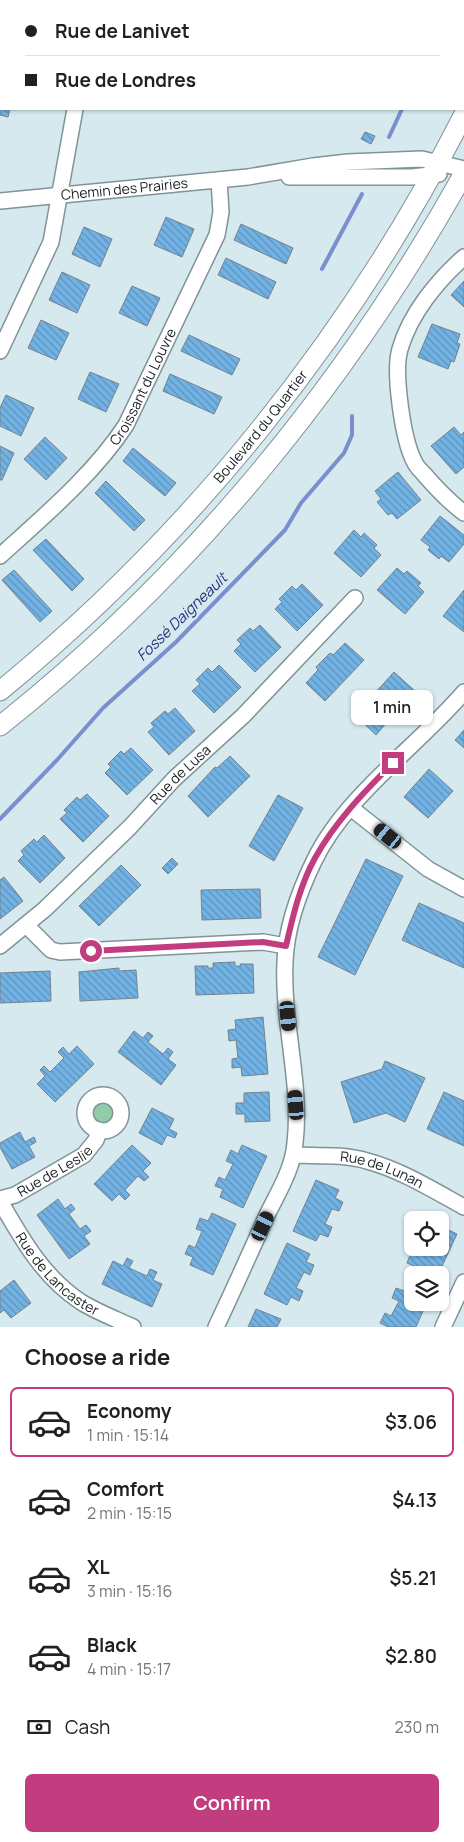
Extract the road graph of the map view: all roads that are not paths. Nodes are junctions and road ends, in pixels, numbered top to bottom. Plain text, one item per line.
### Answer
1 (75, 110) edge
2 (464, 114) edge
3 (435, 169) junction
4 (464, 171) edge
5 (218, 180) junction
6 (59, 195) junction
7 (0, 201) edge
8 (464, 257) edge
9 (0, 351) edge
10 (464, 513) edge
11 (0, 556) edge
12 (355, 598) dead end
13 (0, 691) edge
14 (464, 692) edge
15 (0, 726) edge
16 (351, 808) junction
17 (464, 889) edge
18 (26, 925) junction
19 (0, 946) edge
20 (286, 946) junction
21 (100, 1130) dead end
22 (294, 1155) junction
23 (0, 1200) edge
24 (464, 1207) edge
25 (464, 1282) edge
26 (134, 1327) edge
27 (216, 1327) edge
28 (443, 1327) edge

1 - 6 street
2 - 3 main road, Boulevard du Quartier
3 - 4 street, Chemin des Prairies
3 - 5 street, Chemin des Prairies
3 - 13 main road, Boulevard du Quartier
4 - 15 main road, Boulevard du Quartier
5 - 6 street, Chemin des Prairies
5 - 11 street, Croissant du Louvre
6 - 7 street, Chemin des Prairies
6 - 9 street
8 - 10 street
12 - 18 street, Rue de Lusa
14 - 16 street
16 - 17 street
16 - 20 street
18 - 19 street, Rue de Lusa
18 - 20 street
20 - 22 street
21 - 23 street, Rue de Leslie
22 - 24 street, Rue de Lunan
22 - 27 street
23 - 26 street, Rue de Lancaster
25 - 28 street

